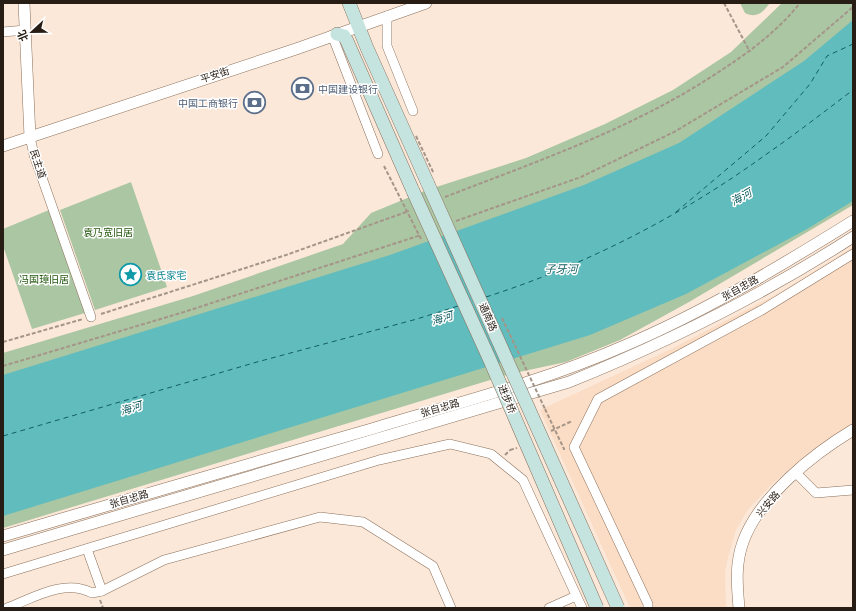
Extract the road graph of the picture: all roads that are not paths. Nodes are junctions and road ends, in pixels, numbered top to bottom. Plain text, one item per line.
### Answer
1 (24, 3) edge
2 (349, 3) edge
3 (426, 3) edge
4 (386, 16) junction
5 (358, 26) junction
6 (25, 30) junction
7 (3, 32) edge
8 (335, 34) junction
9 (413, 111) dead end
10 (30, 137) junction
11 (3, 146) edge
12 (378, 154) dead end
13 (853, 221) edge
14 (853, 237) edge
15 (853, 254) edge
16 (91, 317) dead end
17 (853, 430) edge
18 (796, 473) junction
19 (853, 490) edge
20 (3, 536) edge
21 (87, 549) junction
22 (3, 550) edge
23 (3, 574) edge
24 (102, 591) junction
25 (576, 596) junction
26 (7, 608) edge
27 (451, 608) edge
28 (549, 608) edge
29 (582, 608) edge
30 (598, 608) edge
31 (618, 608) edge
32 (648, 608) edge
33 (739, 608) edge

1 - 6 street, 民主道
2 - 5 main road, 通南路
3 - 4 street, 平安街
4 - 5 street, 平安街
4 - 9 street
5 - 8 street, 平安街
5 - 31 main road, 通南路, bridge
6 - 7 street
6 - 10 street, 民主道
8 - 10 street, 平安街
8 - 12 street
8 - 30 main road, 进步桥, bridge
10 - 11 street, 平安街
10 - 16 street, 民主道
13 - 20 street, 张自忠路
14 - 22 street, 张自忠路
15 - 32 street
17 - 18 street, 兴安路
18 - 19 street
18 - 33 street, 兴安路
21 - 23 street
21 - 24 street
21 - 25 street
24 - 26 street
24 - 27 street
25 - 28 street
25 - 29 street

